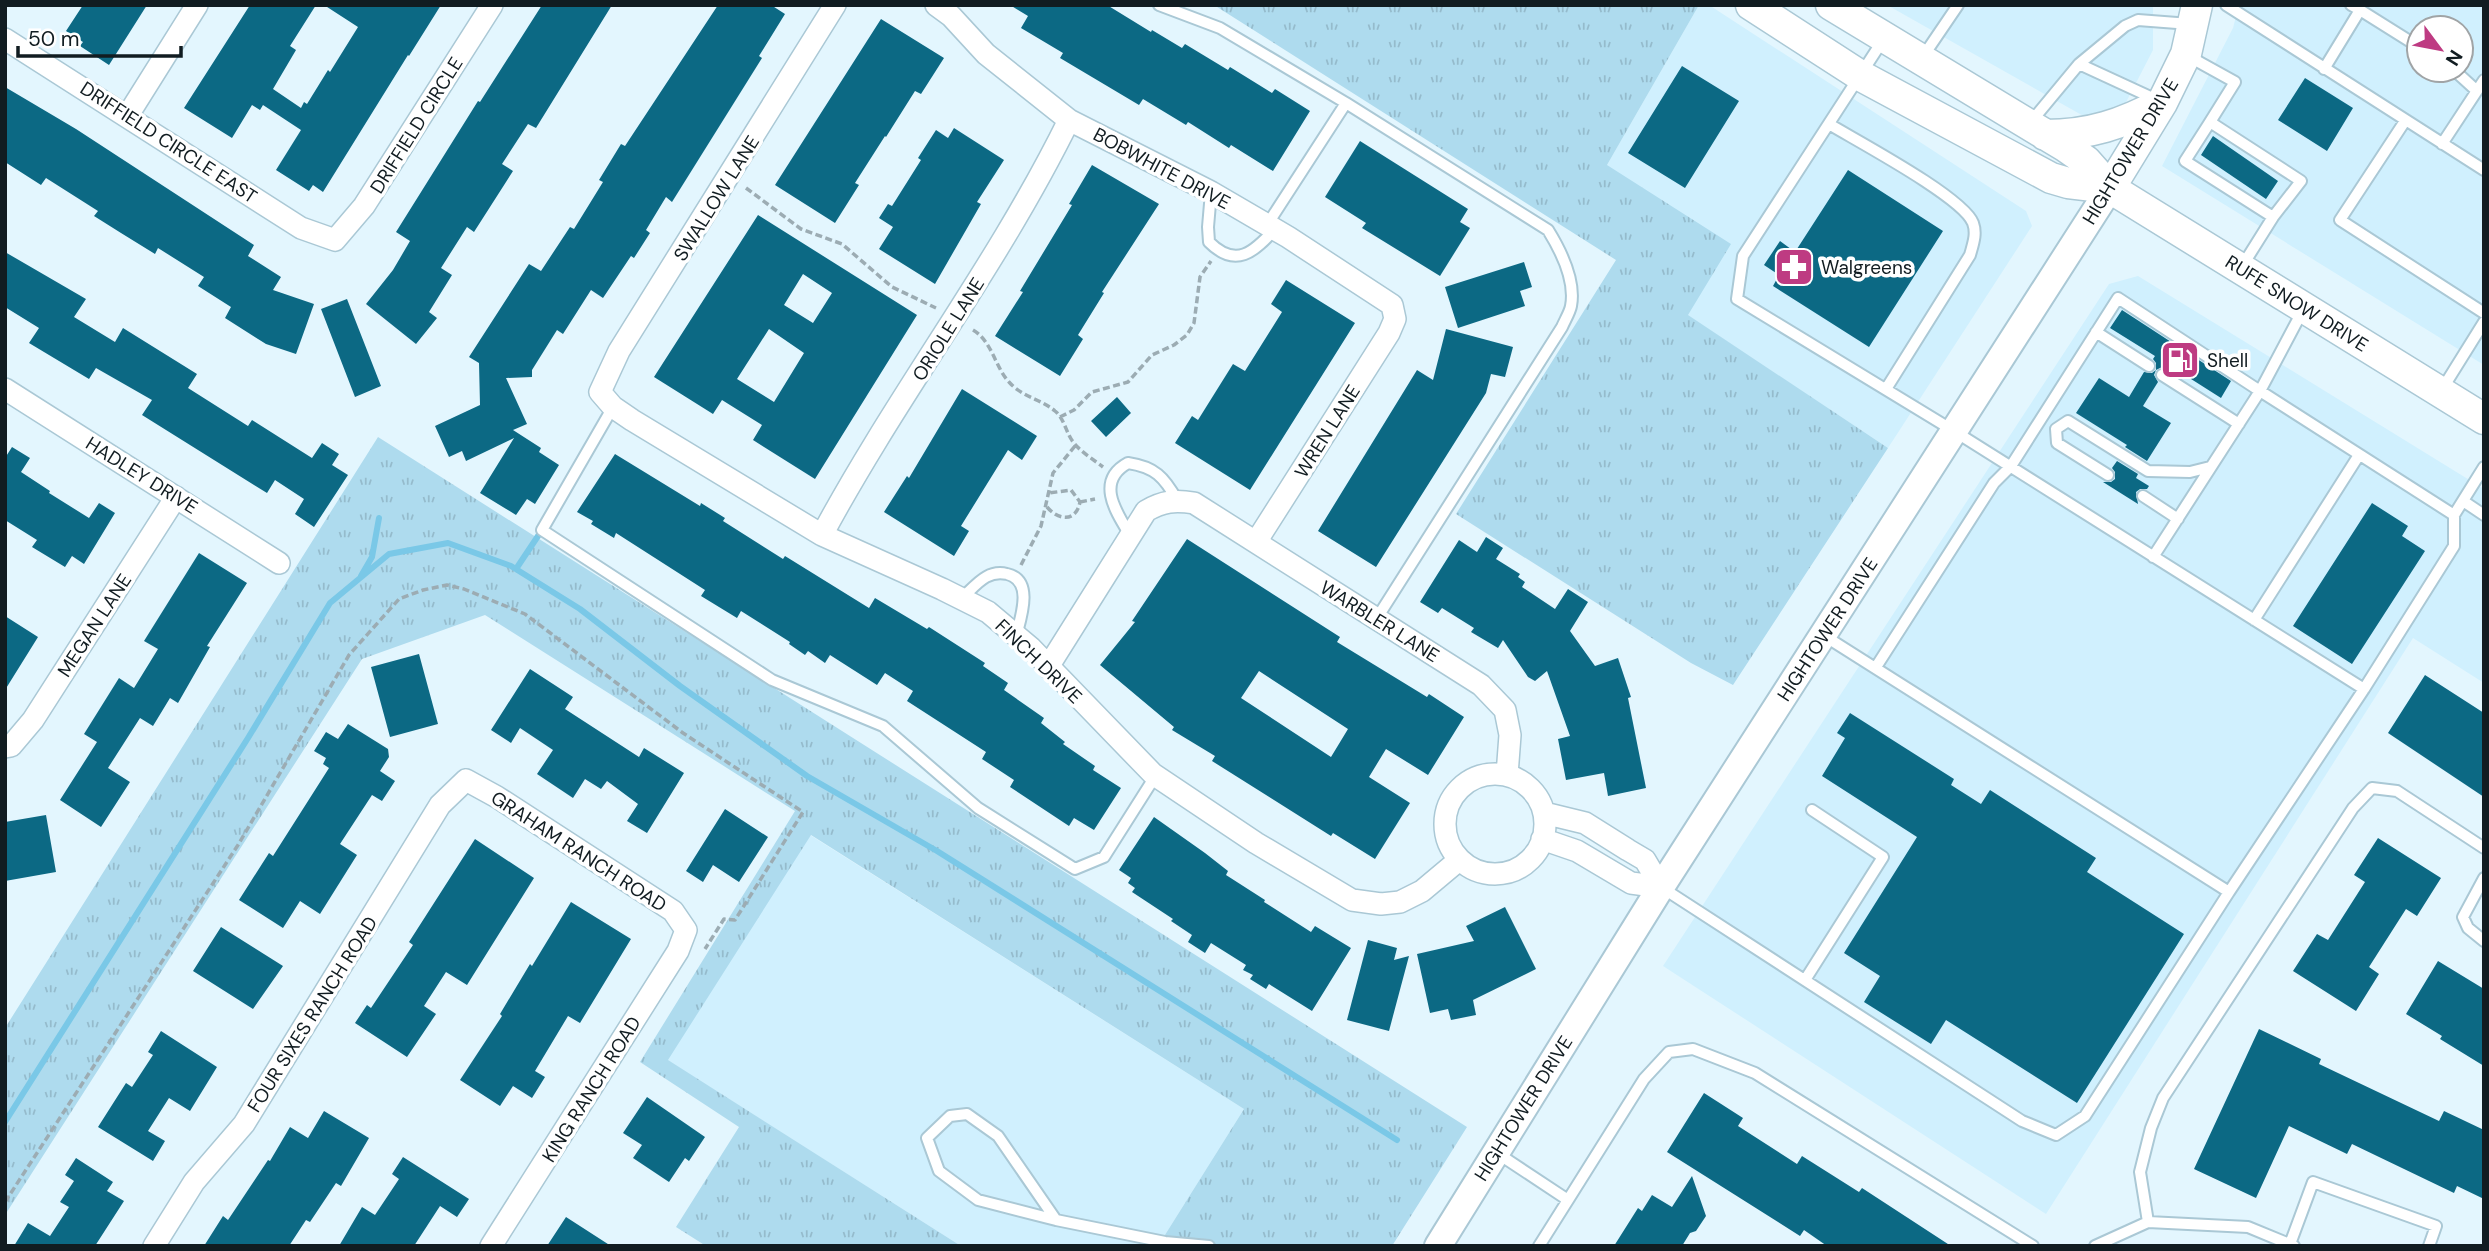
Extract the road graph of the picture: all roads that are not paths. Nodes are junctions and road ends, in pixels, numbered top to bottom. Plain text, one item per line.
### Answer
1 (197, 5) edge
2 (492, 5) edge
3 (835, 5) edge
4 (936, 5) edge
5 (1159, 5) edge
6 (1751, 5) edge
7 (1831, 5) edge
8 (1958, 5) edge
9 (2226, 5) edge
10 (2356, 8) edge
11 (2195, 15) edge
12 (1885, 38) junction
13 (2405, 38) edge
14 (5, 39) edge
15 (2186, 54) junction
16 (1920, 60) junction
17 (2079, 64) junction
18 (2324, 69) junction
19 (1861, 76) junction
20 (2484, 80) edge
21 (2469, 84) edge
22 (2477, 91) junction
23 (1346, 103) junction
24 (2162, 103) junction
25 (128, 115) junction
26 (1069, 120) junction
27 (2405, 121) junction
28 (2210, 122) junction
29 (1829, 124) junction
30 (2037, 130) junction
31 (2442, 144) junction
32 (2484, 170) edge
33 (2110, 188) junction
34 (1211, 192) junction
35 (2273, 217) junction
36 (1271, 227) junction
37 (335, 240) joint
38 (2241, 268) junction
39 (2305, 307) junction
40 (2484, 313) edge
41 (1395, 319) joint
42 (2484, 322) edge
43 (2096, 332) junction
44 (2145, 359) dead end
45 (2166, 372) dead end
46 (2183, 373) dead end
47 (2176, 384) junction
48 (5, 388) edge
49 (1886, 389) junction
50 (2260, 390) junction
51 (2440, 392) junction
52 (2216, 394) dead end
53 (606, 399) junction
54 (2209, 405) junction
55 (2041, 419) junction
56 (2484, 419) edge
57 (2239, 424) junction
58 (2056, 429) junction
59 (1954, 431) junction
60 (2360, 455) junction
61 (2011, 466) junction
62 (2210, 467) junction
63 (2484, 467) edge
64 (2108, 475) dead end
65 (2143, 496) dead end
66 (176, 497) junction
67 (2463, 501) junction
68 (1185, 502) junction
69 (2454, 515) junction
70 (2484, 515) edge
71 (2178, 519) junction
72 (822, 535) junction
73 (1130, 535) junction
74 (1256, 542) junction
75 (2154, 556) junction
76 (279, 563) dead end
77 (961, 599) junction
78 (1377, 618) junction
79 (2254, 620) junction
80 (1823, 635) junction
81 (1016, 636) junction
82 (1048, 667) junction
83 (1876, 667) junction
84 (2364, 690) junction
85 (5, 747) edge
86 (1156, 775) junction
87 (1507, 775) junction
88 (466, 780) joint
89 (1812, 810) dead end
90 (1544, 813) junction
91 (1542, 839) junction
92 (2484, 849) edge
93 (1459, 860) junction
94 (2484, 878) edge
95 (1661, 887) junction
96 (2229, 892) junction
97 (686, 930) joint
98 (2484, 941) edge
99 (1805, 980) junction
100 (1496, 1152) junction
101 (1568, 1200) junction
102 (1056, 1220) junction
103 (2148, 1222) junction
104 (2292, 1245) edge
105 (154, 1246) edge
106 (491, 1246) edge
107 (1209, 1246) edge
108 (1438, 1246) edge
109 (1539, 1246) edge
110 (2033, 1246) edge
111 (2095, 1246) edge
112 (2429, 1246) edge

1 - 25 street
2 - 37 street, DRIFFIELD CIRCLE
3 - 53 street, SWALLOW LANE
4 - 26 street, BOBWHITE DRIVE
5 - 23 lane
6 - 19 main road, RUFE SNOW DRIVE
7 - 12 main road, RUFE SNOW DRIVE
8 - 16 lane
9 - 18 lane
10 - 13 lane
10 - 18 lane
11 - 15 main road, HIGHTOWER DRIVE
11 - 17 lane
12 - 16 main road, RUFE SNOW DRIVE
12 - 19 lane
14 - 25 street, DRIFFIELD CIRCLE EAST
15 - 24 main road, HIGHTOWER DRIVE
15 - 28 lane
16 - 30 main road, RUFE SNOW DRIVE
17 - 24 lane
17 - 30 lane
18 - 27 lane
19 - 29 lane
19 - 33 main road, RUFE SNOW DRIVE
20 - 22 lane
21 - 22 lane
22 - 31 lane
23 - 36 lane
23 - 78 lane
24 - 30 main road
24 - 33 main road, HIGHTOWER DRIVE
25 - 37 street, DRIFFIELD CIRCLE EAST
26 - 34 street, BOBWHITE DRIVE
26 - 72 street, ORIOLE LANE
27 - 31 lane
27 - 40 lane
28 - 35 lane
28 - 35 lane
29 - 49 lane
29 - 49 lane
30 - 33 main road, RUFE SNOW DRIVE
31 - 32 lane
33 - 38 main road, RUFE SNOW DRIVE
33 - 59 street, HIGHTOWER DRIVE
34 - 36 street, BOBWHITE DRIVE
34 - 36 lane
35 - 38 lane
36 - 41 street, BOBWHITE DRIVE
38 - 39 main road, RUFE SNOW DRIVE
39 - 50 lane
39 - 51 main road, RUFE SNOW DRIVE
41 - 74 street, WREN LANE
42 - 51 lane
43 - 44 lane
43 - 50 lane
43 - 55 lane
45 - 47 lane
46 - 47 lane
47 - 54 lane
48 - 66 street, HADLEY DRIVE
49 - 59 lane
50 - 57 lane
50 - 60 lane
51 - 56 main road, RUFE SNOW DRIVE
52 - 54 lane
53 - 72 street, FINCH DRIVE
53 - 86 lane
54 - 57 lane
55 - 58 lane
55 - 61 lane
57 - 62 lane
58 - 62 lane
58 - 64 lane
59 - 61 lane
59 - 80 street, HIGHTOWER DRIVE
60 - 69 lane
60 - 79 lane
61 - 75 lane
61 - 83 lane
62 - 71 lane
63 - 67 lane
65 - 71 lane
66 - 76 street, HADLEY DRIVE
66 - 85 street, MEGAN LANE
67 - 69 lane
67 - 70 lane
68 - 73 street
68 - 73 lane
68 - 74 street, WARBLER LANE
69 - 84 lane
71 - 75 lane
72 - 77 street, FINCH DRIVE
73 - 82 street
74 - 78 street, WARBLER LANE
75 - 79 lane
77 - 81 street, FINCH DRIVE
77 - 81 lane
78 - 87 street, WARBLER LANE
79 - 84 lane
80 - 83 lane
80 - 95 street, HIGHTOWER DRIVE
81 - 82 street, FINCH DRIVE
82 - 86 street, FINCH DRIVE
83 - 96 lane
84 - 96 lane
86 - 93 street, FINCH DRIVE
87 - 90 street
87 - 93 street
88 - 97 street, GRAHAM RANCH ROAD
88 - 105 street, FOUR SIXES RANCH ROAD
89 - 99 lane
90 - 91 street
90 - 95 street
91 - 93 street
91 - 95 street
92 - 103 lane
94 - 98 lane
95 - 99 lane
95 - 100 street, HIGHTOWER DRIVE
96 - 99 lane
97 - 106 street, KING RANCH ROAD
100 - 101 lane
100 - 108 street, HIGHTOWER DRIVE
101 - 109 lane
101 - 110 lane
102 - 102 lane
102 - 107 lane
103 - 104 lane
103 - 111 lane
104 - 112 lane

